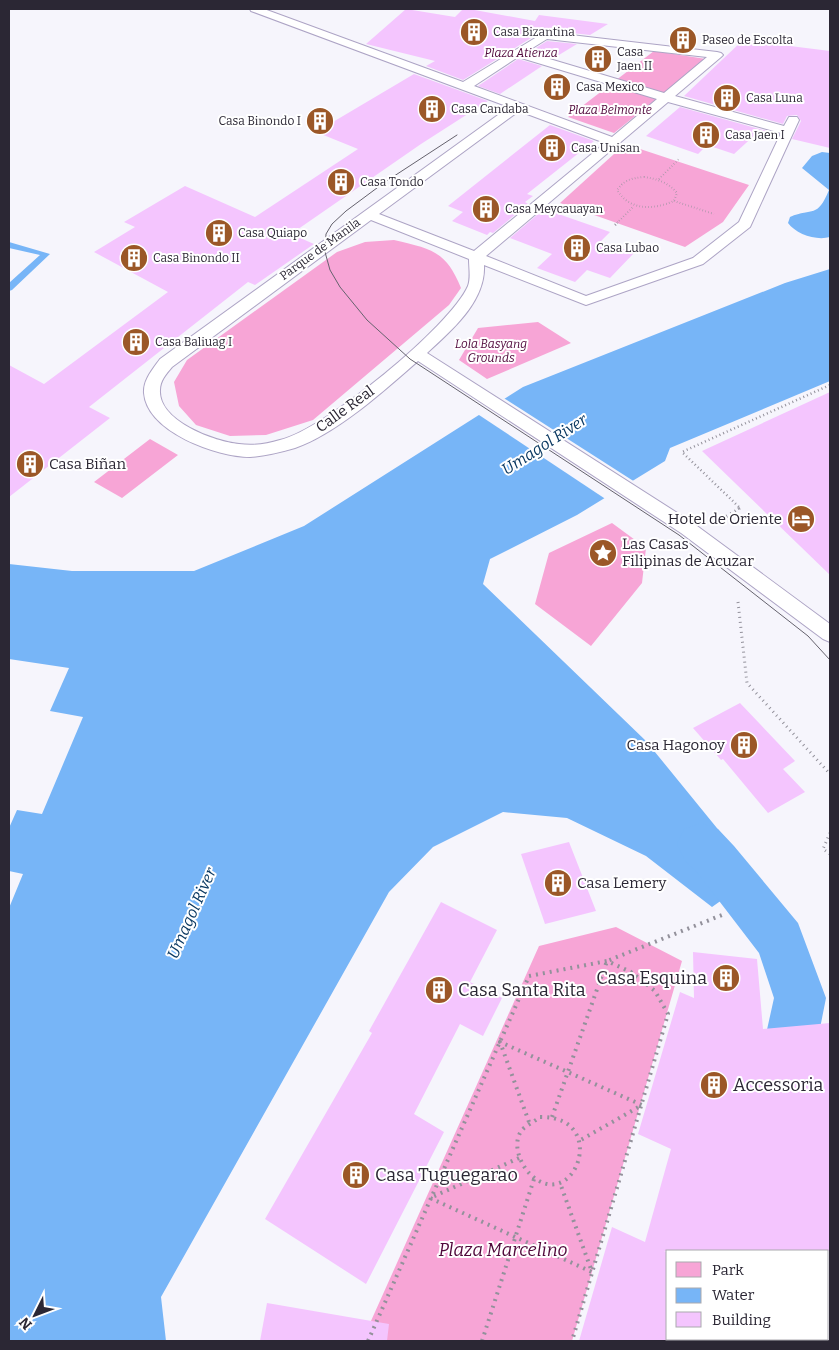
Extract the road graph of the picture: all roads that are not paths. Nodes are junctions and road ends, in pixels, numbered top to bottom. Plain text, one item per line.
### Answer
1 (255, 9) edge
2 (516, 53) junction
3 (466, 86) junction
4 (667, 98) junction
5 (518, 106) junction
6 (615, 142) junction
7 (368, 214) junction
8 (476, 257) junction
9 (418, 353) junction
10 (158, 411) joint
11 (830, 634) edge

1 - 3 lane
2 - 3 lane
2 - 4 lane
2 - 4 lane
3 - 5 lane
4 - 6 lane
4 - 8 lane
5 - 6 lane
5 - 7 lane, Parque de Manila
6 - 8 lane
7 - 8 lane
7 - 10 lane, Parque de Manila
8 - 9 lane, Calle Real
9 - 10 lane, Calle Real
9 - 11 lane

